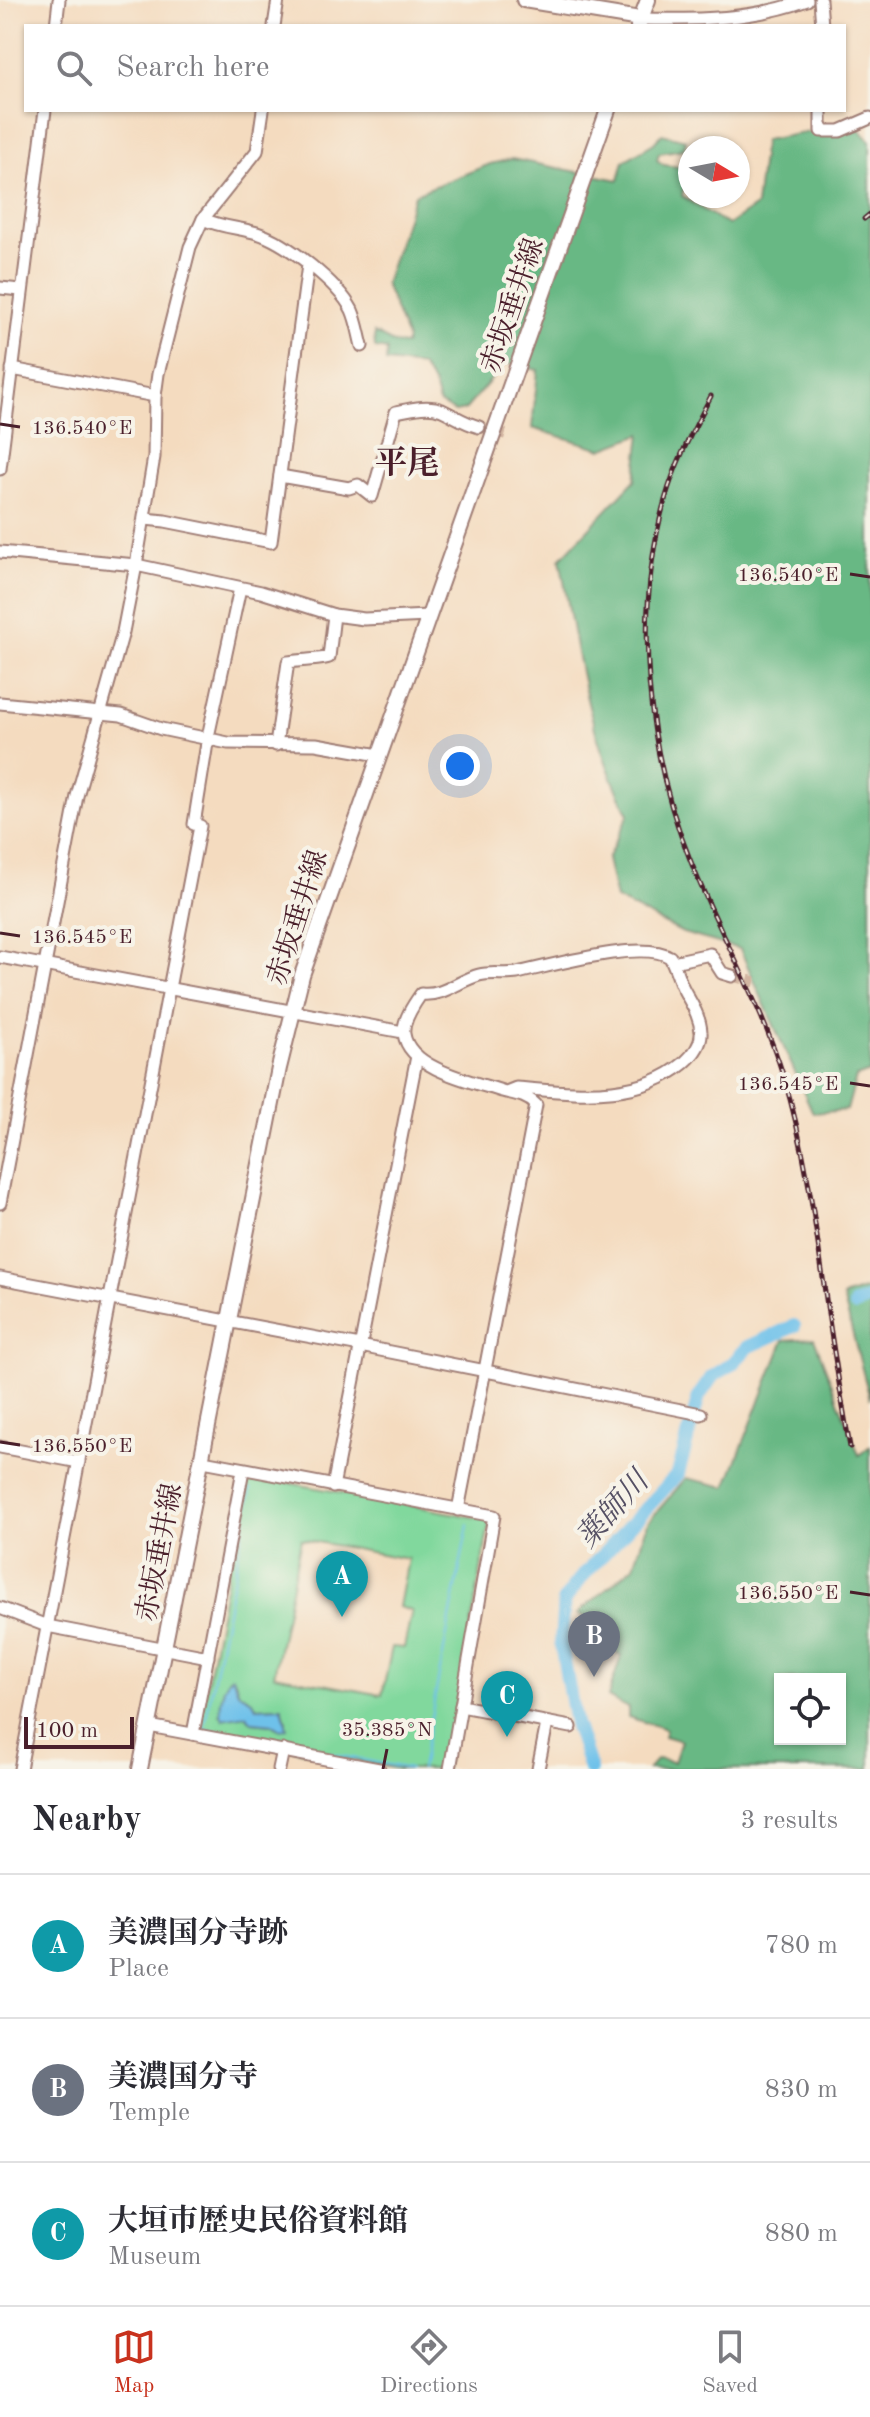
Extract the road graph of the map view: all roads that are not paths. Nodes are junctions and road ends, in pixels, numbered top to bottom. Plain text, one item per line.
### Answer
1 (59, 0) edge
2 (278, 0) edge
3 (524, 0) edge
4 (648, 0) edge
5 (807, 0) edge
6 (820, 0) edge
7 (639, 22) edge
8 (56, 24) edge
9 (274, 24) edge
10 (822, 24) edge
11 (45, 112) edge
12 (263, 112) edge
13 (607, 112) edge
14 (821, 112) edge
15 (870, 118) edge
16 (203, 219) junction
17 (308, 265) junction
18 (0, 288) edge
19 (21, 290) junction
20 (362, 346) dead end
21 (12, 369) junction
22 (155, 396) junction
23 (479, 427) tunnel mouth
24 (0, 469) edge
25 (280, 476) junction
26 (145, 519) junction
27 (0, 552) edge
28 (136, 565) junction
29 (240, 588) junction
30 (334, 615) junction
31 (428, 616) junction
32 (0, 703) edge
33 (101, 713) junction
34 (208, 737) junction
35 (276, 745) junction
36 (379, 755) junction
37 (0, 957) edge
38 (673, 962) junction
39 (45, 965) junction
40 (732, 976) tunnel mouth
41 (170, 989) junction
42 (292, 1011) junction
43 (403, 1032) junction
44 (417, 1056) junction
45 (506, 1092) junction
46 (0, 1203) edge
47 (0, 1278) edge
48 (110, 1300) junction
49 (229, 1323) junction
50 (360, 1346) junction
51 (484, 1370) junction
52 (696, 1413) dead end
53 (0, 1447) edge
54 (203, 1461) junction
55 (79, 1462) junction
56 (243, 1470) junction
57 (333, 1487) junction
58 (458, 1510) junction
59 (0, 1608) edge
60 (47, 1626) junction
61 (165, 1649) junction
62 (208, 1657) junction
63 (461, 1706) junction
64 (547, 1723) junction
65 (149, 1726) junction
66 (571, 1727) dead end
67 (193, 1734) junction
68 (283, 1750) junction
69 (20, 1769) edge
70 (140, 1769) edge
71 (279, 1769) edge
72 (379, 1769) edge
73 (450, 1769) edge
74 (538, 1769) edge

1 - 8 street
2 - 9 street
3 - 7 main road
4 - 7 main road
5 - 7 street
6 - 10 street
11 - 19 street
12 - 16 street
13 - 31 main road, 赤坂垂井線
14 - 15 street
16 - 17 street
16 - 22 street
17 - 20 street
17 - 25 street
18 - 19 street
19 - 21 street
21 - 22 street
21 - 24 street
22 - 26 street
23 - 25 street
25 - 26 street
26 - 28 street
27 - 28 street
28 - 29 street
28 - 33 street
29 - 30 street
29 - 34 street
30 - 31 street
30 - 35 street
31 - 36 main road, 赤坂垂井線
32 - 33 street
33 - 34 street
33 - 39 street
34 - 35 street
34 - 41 street
35 - 36 street
36 - 42 main road, 赤坂垂井線
37 - 39 street
38 - 40 street
38 - 43 street
38 - 45 street
39 - 41 street
39 - 46 street
41 - 42 street
41 - 48 street
42 - 43 street
42 - 49 main road, 赤坂垂井線
43 - 44 street
44 - 45 street
44 - 50 street
45 - 51 street
47 - 48 street
48 - 49 street
48 - 55 street
49 - 50 street
49 - 54 main road, 赤坂垂井線
50 - 51 street
50 - 57 street
51 - 52 street
51 - 58 street
53 - 55 street
54 - 56 street
54 - 61 main road, 赤坂垂井線
55 - 60 street
56 - 57 street
56 - 62 street
57 - 58 street
58 - 63 street
59 - 60 street
60 - 61 street
60 - 69 street
61 - 62 street
61 - 65 main road, 赤坂垂井線
62 - 67 street
63 - 64 street
63 - 73 street
64 - 66 street
64 - 74 street
65 - 67 street
65 - 70 main road, 赤坂垂井線
67 - 68 street
68 - 71 street
68 - 72 street

